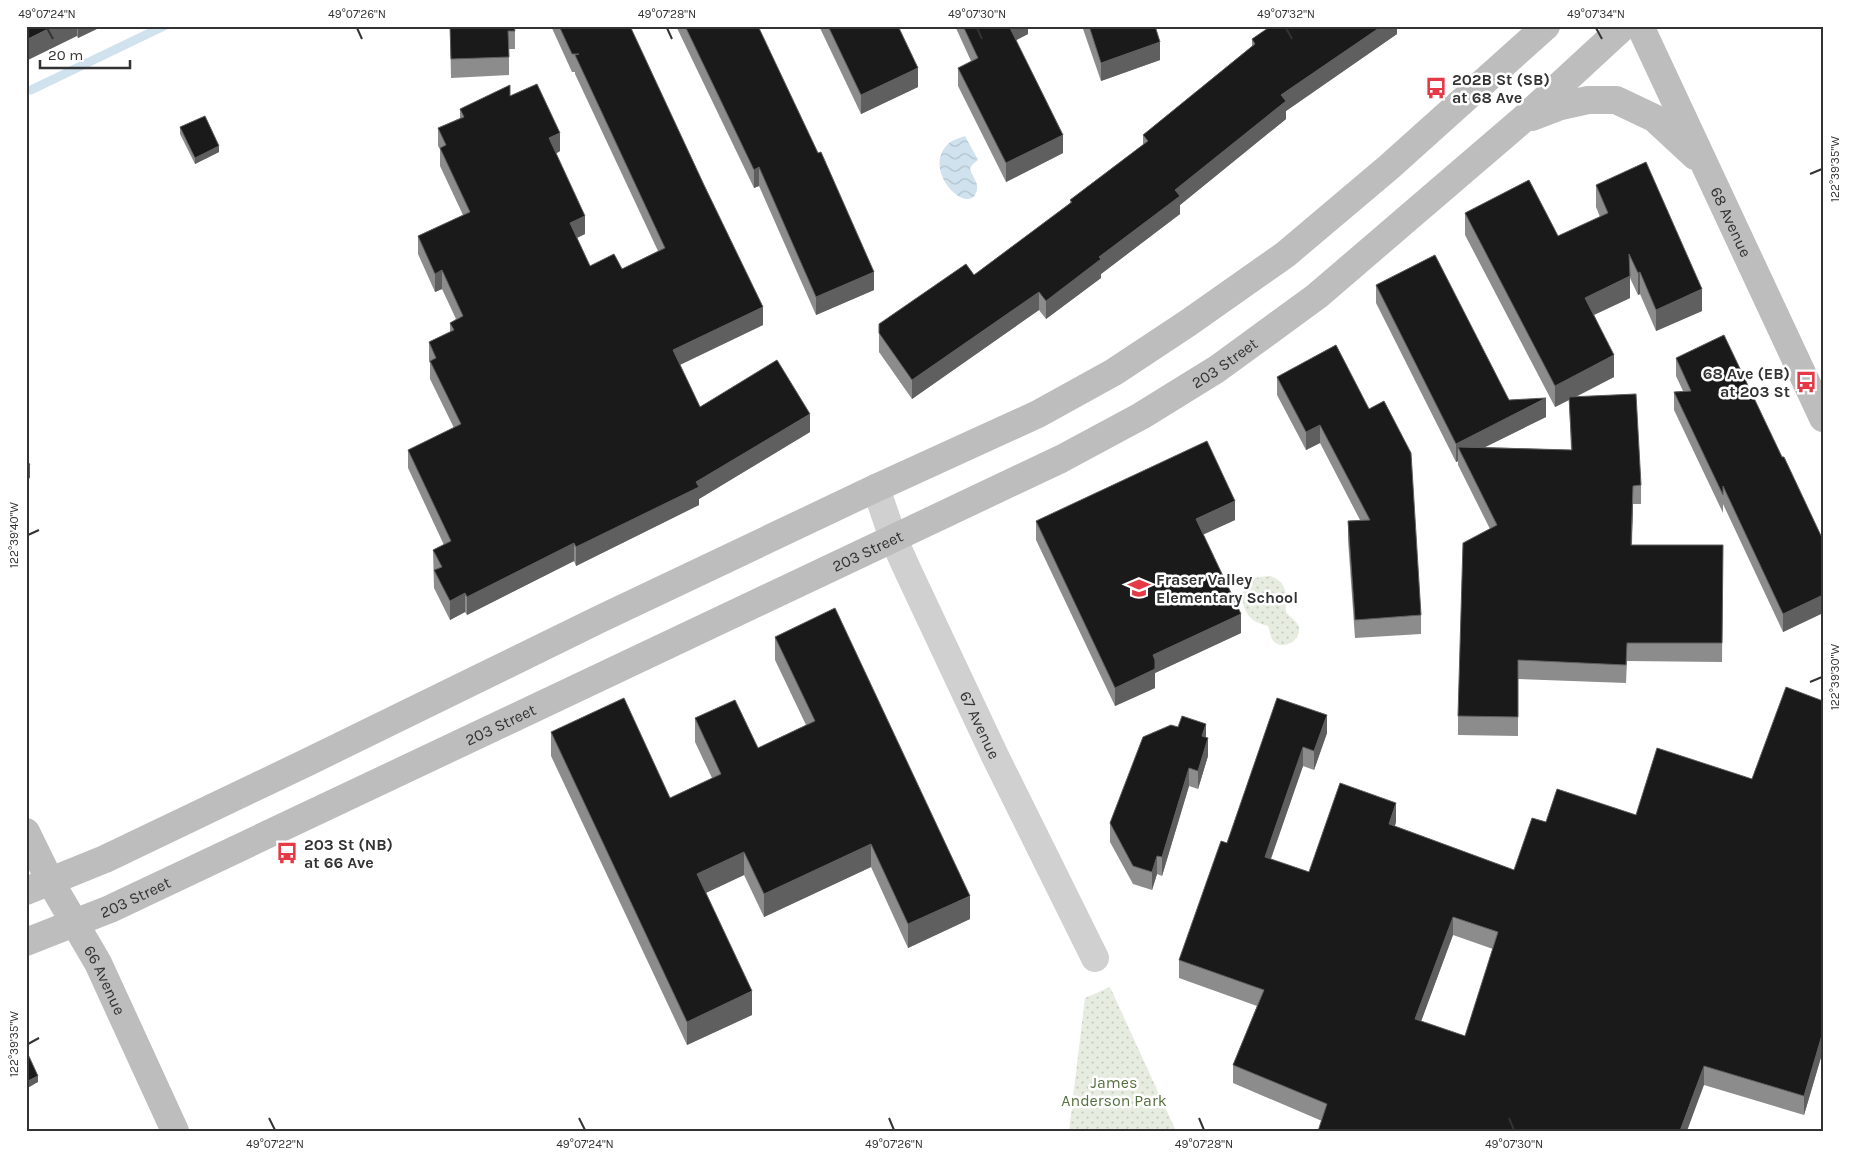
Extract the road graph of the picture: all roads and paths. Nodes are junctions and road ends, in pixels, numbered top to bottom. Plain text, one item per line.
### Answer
1 (1546, 26) edge
2 (1624, 26) edge
3 (1640, 26) edge
4 (1521, 121) junction
5 (1706, 167) junction
6 (1823, 418) edge
7 (876, 488) junction
8 (893, 538) junction
9 (26, 832) edge
10 (38, 886) edge
11 (74, 923) junction
12 (26, 942) edge
13 (1095, 958) dead end
14 (175, 1131) edge

1 - 7 main road
2 - 4 main road, 203 Street
3 - 5 main road, 68 Avenue
4 - 5 main road
4 - 8 main road, 203 Street
5 - 6 main road, 68 Avenue
7 - 8 street, 67 Avenue
7 - 10 main road
8 - 11 main road, 203 Street
8 - 13 street, 67 Avenue
9 - 10 main road, 66 Avenue
10 - 11 main road, 66 Avenue
11 - 12 main road, 203 Street
11 - 14 main road, 66 Avenue

